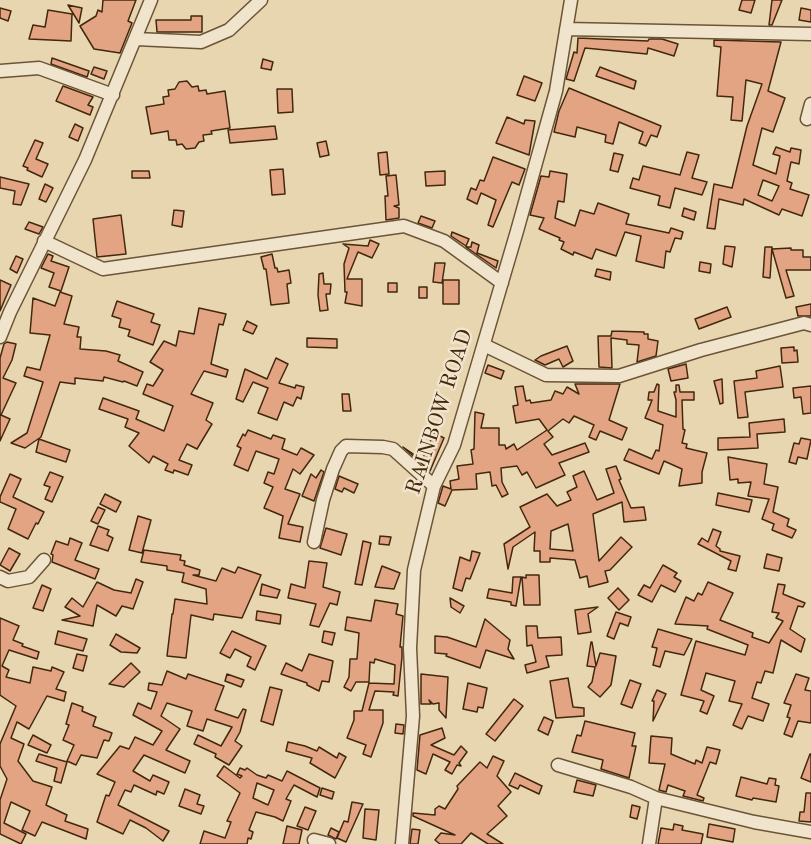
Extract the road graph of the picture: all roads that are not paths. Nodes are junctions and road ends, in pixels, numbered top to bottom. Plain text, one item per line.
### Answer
1 (151, 0) edge
2 (261, 0) edge
3 (571, 0) edge
4 (566, 28) junction
5 (811, 34) edge
6 (136, 39) junction
7 (0, 71) edge
8 (113, 95) junction
9 (811, 104) edge
10 (807, 119) dead end
11 (45, 241) junction
12 (502, 283) junction
13 (811, 325) edge
14 (0, 337) edge
15 (484, 345) junction
16 (434, 486) junction
17 (314, 542) dead end
18 (44, 560) dead end
19 (0, 577) edge
20 (558, 765) dead end
21 (656, 798) junction
22 (811, 832) edge
23 (315, 840) dead end
24 (329, 844) edge
25 (402, 844) edge
26 (649, 844) edge

1 - 6 street
2 - 6 street
3 - 4 street, RAINBOW ROAD
4 - 5 street
4 - 12 street, RAINBOW ROAD
6 - 8 street
7 - 8 street
8 - 11 street
9 - 10 street
11 - 12 street
11 - 14 street
12 - 15 street, RAINBOW ROAD
13 - 15 street
15 - 16 street, RAINBOW ROAD
16 - 17 street
16 - 25 street, RAINBOW ROAD
18 - 19 street
20 - 21 street
21 - 22 street
21 - 26 street
23 - 24 street

